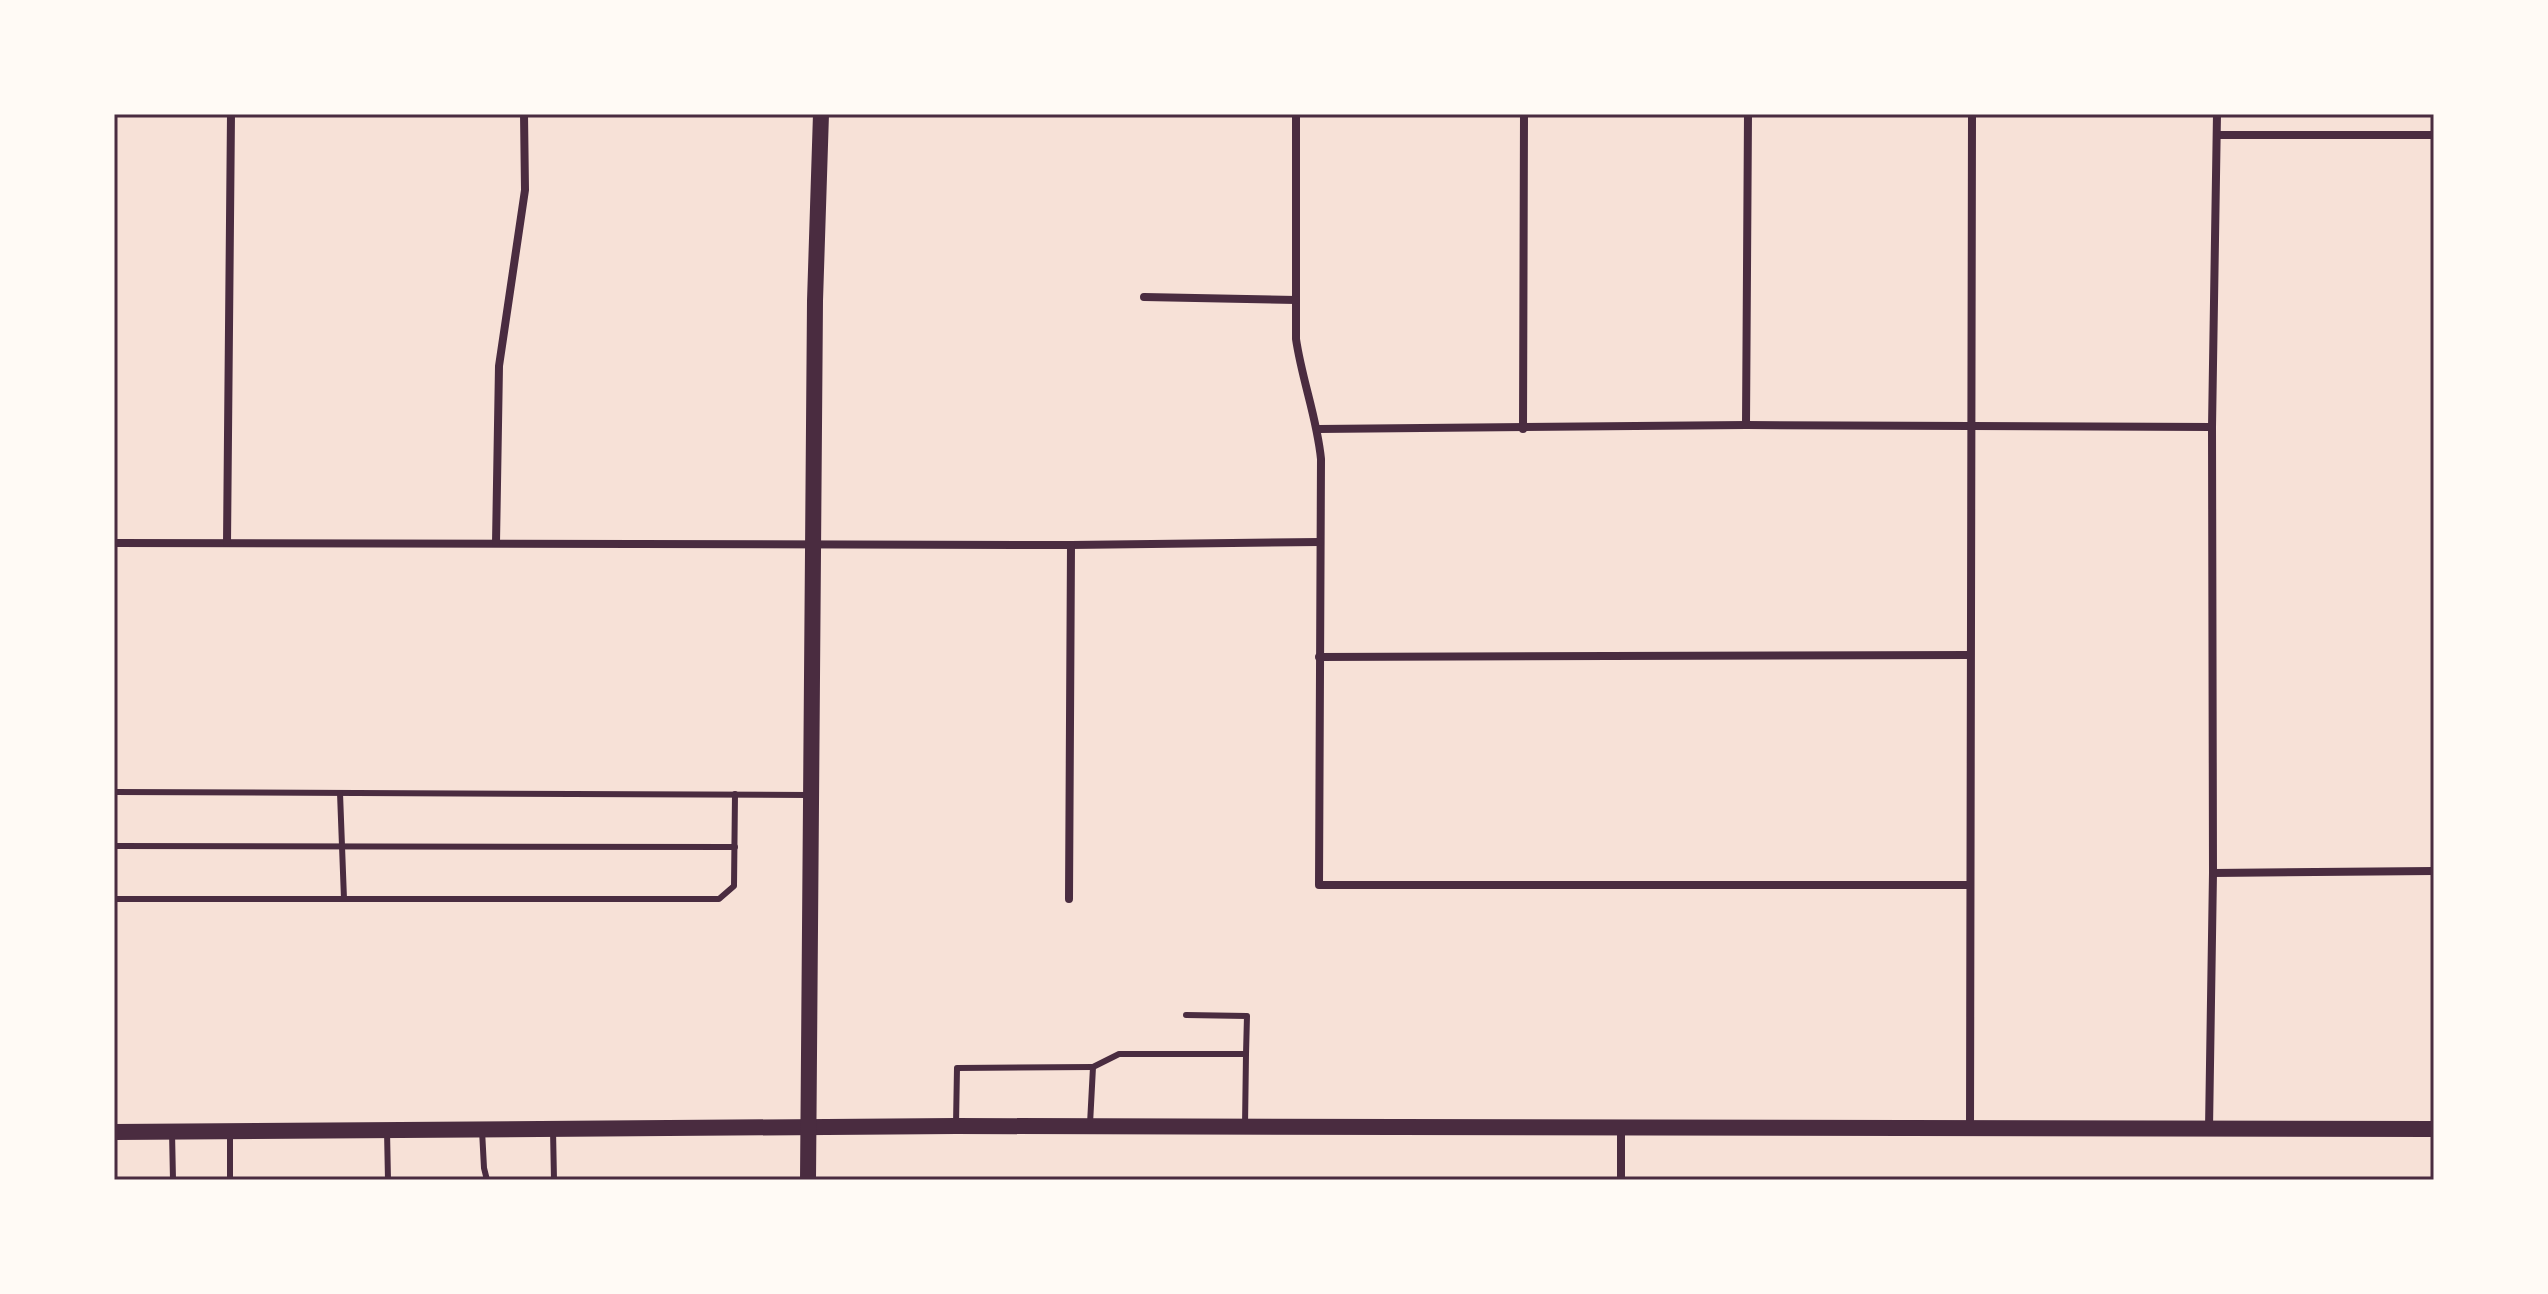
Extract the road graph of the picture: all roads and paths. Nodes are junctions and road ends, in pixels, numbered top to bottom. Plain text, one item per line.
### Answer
1 (231, 114) edge
2 (524, 114) edge
3 (821, 114) edge
4 (1296, 114) edge
5 (1524, 114) edge
6 (1748, 114) edge
7 (1972, 114) edge
8 (2217, 114) edge
9 (2217, 135) junction
10 (2434, 135) edge
11 (1144, 297) dead end
12 (1296, 300) junction
13 (1746, 425) junction
14 (1972, 427) junction
15 (2212, 427) junction
16 (1318, 429) junction
17 (1523, 429) junction
18 (812, 542) junction
19 (1320, 542) junction
20 (114, 543) edge
21 (227, 543) junction
22 (496, 543) junction
23 (1071, 545) junction
24 (1970, 655) junction
25 (1319, 657) junction
26 (114, 792) edge
27 (340, 793) junction
28 (735, 794) junction
29 (813, 795) junction
30 (114, 846) edge
31 (342, 846) junction
32 (735, 847) junction
33 (2434, 871) edge
34 (2213, 873) junction
35 (1969, 885) junction
36 (114, 899) edge
37 (344, 899) junction
38 (1069, 899) dead end
39 (1186, 1015) dead end
40 (1246, 1054) junction
41 (1093, 1067) junction
42 (956, 1126) junction
43 (1090, 1127) junction
44 (1245, 1128) junction
45 (1970, 1128) junction
46 (808, 1129) junction
47 (1621, 1129) junction
48 (2209, 1129) junction
49 (2434, 1129) edge
50 (482, 1130) junction
51 (553, 1130) junction
52 (387, 1131) junction
53 (114, 1132) edge
54 (172, 1132) junction
55 (230, 1132) junction
56 (173, 1180) edge
57 (230, 1180) edge
58 (388, 1180) edge
59 (487, 1180) edge
60 (554, 1180) edge
61 (808, 1180) edge
62 (1621, 1180) edge

1 - 21 street
2 - 22 street
3 - 18 main road
4 - 12 street
5 - 17 street
6 - 13 street
7 - 14 street
8 - 9 street
9 - 10 street
9 - 15 street
11 - 12 street
12 - 16 street
13 - 14 street
13 - 17 street
14 - 15 street
14 - 24 street
15 - 34 street
16 - 17 street
16 - 19 street
18 - 22 street
18 - 23 street
18 - 29 main road
19 - 23 street
19 - 25 street
20 - 21 street
21 - 22 street
23 - 38 street
24 - 25 street
24 - 35 street
25 - 35 street
26 - 27 lane
27 - 28 lane
27 - 31 lane
28 - 29 lane
28 - 32 lane
29 - 46 main road
30 - 31 lane
31 - 32 lane
31 - 37 lane
32 - 37 lane
33 - 34 street
34 - 48 street
35 - 45 street
36 - 37 lane
39 - 40 lane
40 - 41 lane
40 - 44 lane
41 - 42 lane
41 - 43 lane
42 - 43 main road
42 - 46 main road
43 - 44 main road
44 - 47 main road
45 - 47 main road
45 - 48 main road
46 - 51 main road
46 - 61 main road
47 - 62 street
48 - 49 main road
50 - 51 main road
50 - 52 main road
50 - 59 lane
51 - 60 lane
52 - 55 main road
52 - 58 lane
53 - 54 main road
54 - 55 main road
54 - 56 lane
55 - 57 lane

